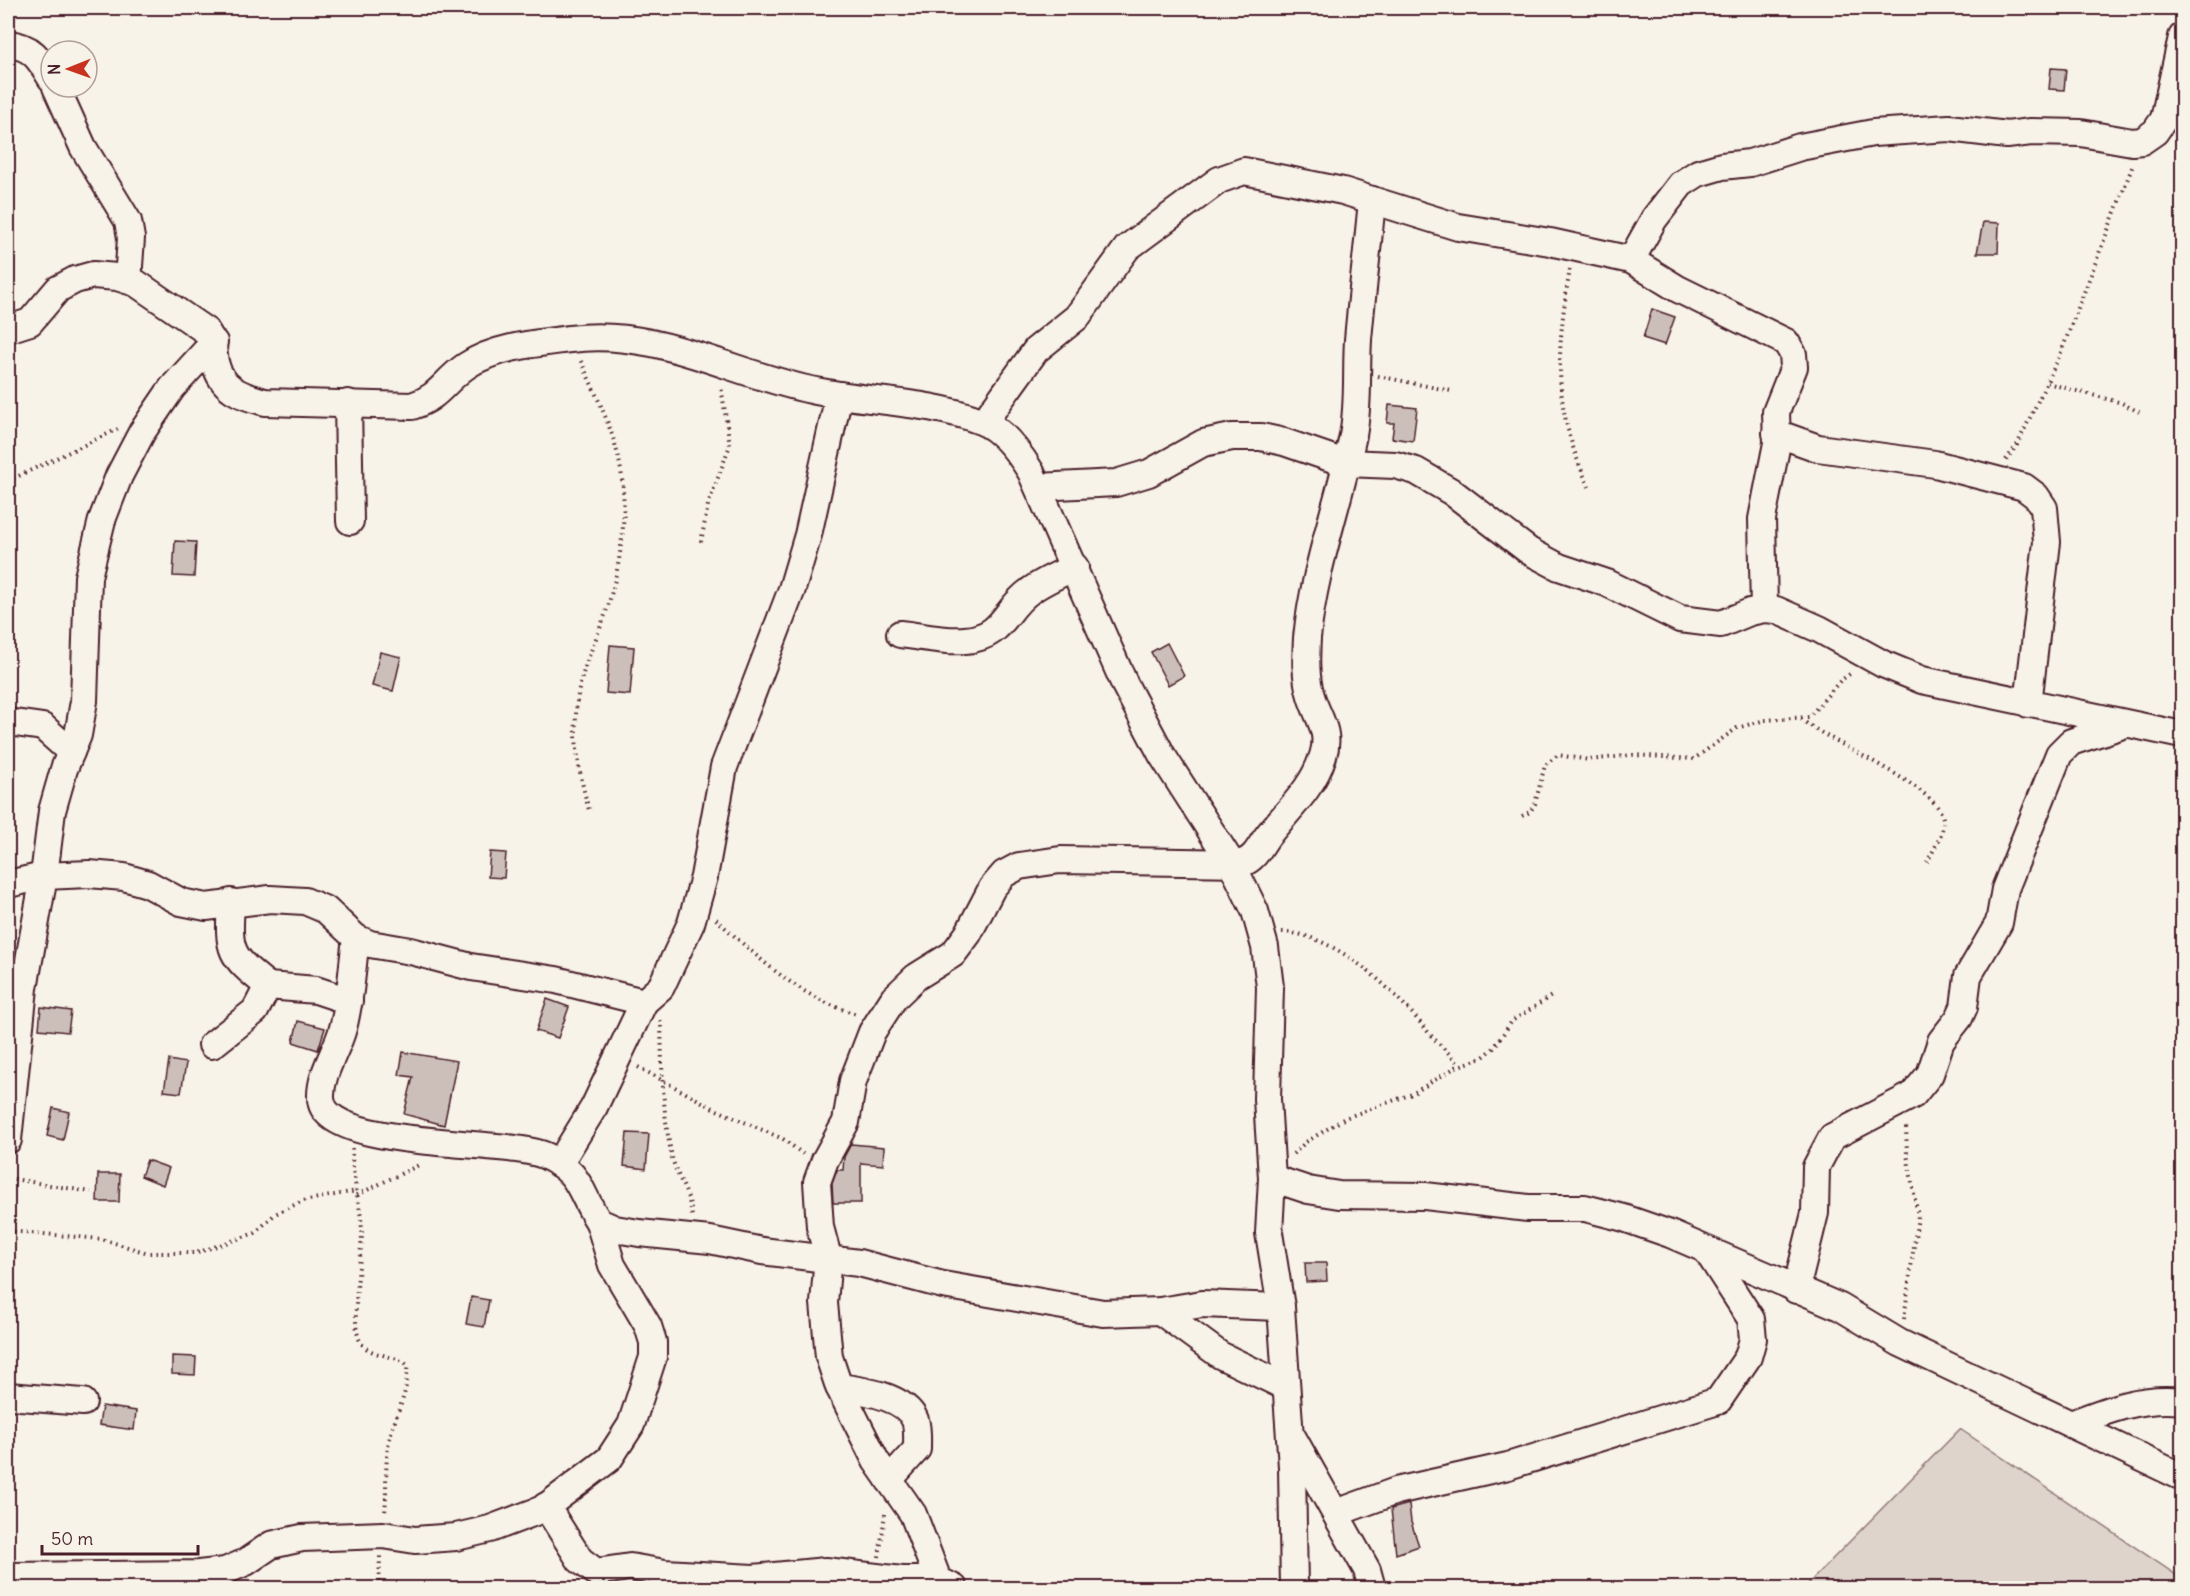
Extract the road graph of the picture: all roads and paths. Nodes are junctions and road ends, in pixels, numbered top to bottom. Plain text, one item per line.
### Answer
1 (2182, 37) edge
2 (8, 44) edge
3 (39, 59) edge
4 (61, 99) edge
5 (2142, 141) junction
6 (1372, 200) junction
7 (1574, 248) junction
8 (1631, 260) junction
9 (128, 280) junction
10 (8, 329) edge
11 (572, 338) junction
12 (214, 342) junction
13 (717, 361) junction
14 (1356, 376) junction
15 (2046, 383) junction
16 (1451, 391) dead end
17 (839, 395) junction
18 (348, 403) junction
19 (2139, 412) dead end
20 (153, 417) junction
21 (984, 422) junction
22 (1776, 433) junction
23 (1345, 463) junction
24 (1994, 478) junction
25 (8, 481) edge
26 (1038, 487) junction
27 (1589, 487) dead end
28 (350, 521) dead end
29 (701, 542) dead end
30 (1075, 567) junction
31 (1764, 609) junction
32 (900, 634) dead end
33 (1872, 659) junction
34 (2028, 704) junction
35 (1800, 719) junction
36 (8, 722) edge
37 (2129, 723) junction
38 (2182, 735) edge
39 (71, 752) junction
40 (589, 810) dead end
41 (1522, 816) dead end
42 (1927, 862) dead end
43 (1232, 864) junction
44 (44, 876) junction
45 (8, 884) edge
46 (231, 902) junction
47 (698, 903) junction
48 (1261, 932) junction
49 (356, 938) junction
50 (268, 986) junction
51 (652, 994) junction
52 (1553, 995) dead end
53 (349, 1001) junction
54 (879, 1018) junction
55 (212, 1045) dead end
56 (619, 1059) junction
57 (1460, 1065) junction
58 (663, 1082) junction
59 (1913, 1095) junction
60 (356, 1127) junction
61 (8, 1140) edge
62 (451, 1143) junction
63 (559, 1164) junction
64 (819, 1173) junction
65 (8, 1178) edge
66 (1279, 1180) junction
67 (91, 1192) dead end
68 (356, 1193) junction
69 (599, 1222) junction
70 (8, 1231) edge
71 (696, 1238) junction
72 (1707, 1251) junction
73 (828, 1257) junction
74 (1796, 1290) junction
75 (1281, 1306) junction
76 (1160, 1311) junction
77 (1900, 1343) junction
78 (1286, 1387) junction
79 (839, 1388) junction
80 (8, 1396) edge
81 (2182, 1401) edge
82 (83, 1402) dead end
83 (2071, 1424) junction
84 (1290, 1432) junction
85 (2182, 1477) edge
86 (891, 1483) junction
87 (546, 1506) junction
88 (1336, 1513) junction
89 (383, 1535) junction
90 (8, 1576) edge
91 (878, 1576) junction
92 (946, 1584) edge
93 (379, 1588) edge
94 (1294, 1588) edge
95 (1372, 1588) edge

1 - 5 street
2 - 3 street
4 - 9 street
5 - 8 street
5 - 15 path
6 - 7 street
6 - 14 street
6 - 21 street
7 - 8 street
7 - 27 path
8 - 22 street
9 - 10 street
9 - 12 street
11 - 13 street
11 - 18 street
11 - 40 path
12 - 18 street
12 - 20 street
13 - 17 street
13 - 29 path
14 - 16 path
14 - 23 street
15 - 19 path
15 - 24 path
17 - 21 street
17 - 47 street
18 - 28 street
20 - 25 path
20 - 39 street
21 - 26 street
22 - 24 street
22 - 31 street
23 - 26 street
23 - 31 street
23 - 43 street
24 - 34 street
26 - 30 street
30 - 32 street
30 - 43 street
31 - 33 street
33 - 34 street
33 - 35 path
34 - 37 street
35 - 41 path
35 - 42 path
36 - 39 street
37 - 38 street
37 - 59 street
39 - 44 street
43 - 48 street
43 - 54 street
44 - 45 street
44 - 46 street
44 - 61 street
46 - 49 street
46 - 50 street
47 - 51 street
47 - 54 path
48 - 57 path
48 - 66 street
49 - 51 street
49 - 53 street
50 - 53 street
50 - 55 street
51 - 56 street
51 - 58 path
52 - 57 path
53 - 60 street
54 - 64 street
56 - 58 path
56 - 63 street
57 - 66 path
58 - 64 path
58 - 71 path
59 - 74 street
59 - 77 path
60 - 62 street
60 - 68 path
62 - 63 street
62 - 68 path
63 - 69 street
64 - 73 street
65 - 67 path
66 - 72 street
66 - 75 street
68 - 70 path
68 - 89 path
69 - 71 street
69 - 87 street
71 - 73 street
72 - 74 street
72 - 88 street
73 - 76 street
73 - 79 street
74 - 77 street
75 - 76 street
75 - 78 street
76 - 78 street
77 - 83 street
78 - 84 street
79 - 86 street
79 - 86 street
80 - 82 street
81 - 83 street
83 - 85 street
84 - 88 street
84 - 94 street
86 - 91 path
86 - 92 street
87 - 89 street
87 - 91 street
88 - 95 street
89 - 90 street
89 - 93 path
91 - 92 street

